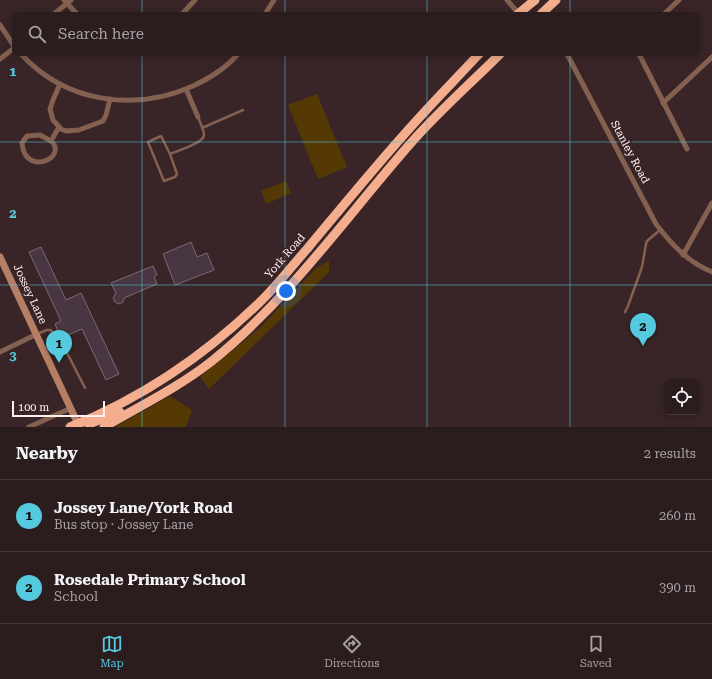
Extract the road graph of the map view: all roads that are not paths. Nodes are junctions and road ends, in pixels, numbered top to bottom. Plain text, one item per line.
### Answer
1 (195, 0) edge
2 (274, 0) edge
3 (507, 0) edge
4 (535, 0) edge
5 (556, 0) edge
6 (679, 0) edge
7 (67, 1) edge
8 (56, 12) edge
9 (75, 12) edge
10 (184, 12) edge
11 (266, 12) edge
12 (517, 12) edge
13 (521, 12) edge
14 (543, 12) edge
15 (666, 12) edge
16 (0, 25) edge
17 (12, 44) edge
18 (12, 49) edge
19 (23, 56) edge
20 (236, 56) edge
21 (477, 56) edge
22 (498, 56) edge
23 (568, 56) edge
24 (640, 56) edge
25 (712, 57) edge
26 (0, 59) edge
27 (60, 84) junction
28 (186, 89) junction
29 (110, 100) junction
30 (663, 103) junction
31 (243, 110) dead end
32 (198, 117) joint
33 (59, 128) junction
34 (202, 128) junction
35 (50, 141) junction
36 (687, 149) dead end
37 (170, 154) junction
38 (712, 203) edge
39 (661, 230) junction
40 (683, 255) junction
41 (0, 257) edge
42 (712, 272) edge
43 (625, 312) dead end
44 (37, 334) junction
45 (0, 352) edge
46 (85, 388) dead end
47 (162, 393) junction
48 (71, 408) junction
49 (76, 426) edge
50 (29, 427) edge
51 (104, 427) edge

1 - 10 street
2 - 11 street
3 - 12 street
4 - 13 highway
5 - 14 highway
6 - 15 street
7 - 8 street
7 - 9 street
16 - 17 street
18 - 26 street
19 - 27 street
20 - 28 street
21 - 49 highway, York Road
22 - 47 highway, York Road
23 - 39 street, Stanley Road
24 - 30 street
25 - 30 street
27 - 29 street
27 - 33 street
28 - 29 street
28 - 32 street
29 - 33 street
30 - 36 street
31 - 34 lane
32 - 34 lane
33 - 35 street
34 - 37 lane
35 - 35 street
37 - 37 lane
38 - 40 street
39 - 40 street, Stanley Road
39 - 43 lane
40 - 42 street, Stanley Road
41 - 44 street, Jossey Lane
44 - 45 street
44 - 46 lane
44 - 48 street, Jossey Lane
47 - 49 highway
47 - 51 highway, York Road
48 - 49 street, Jossey Lane
48 - 50 street

